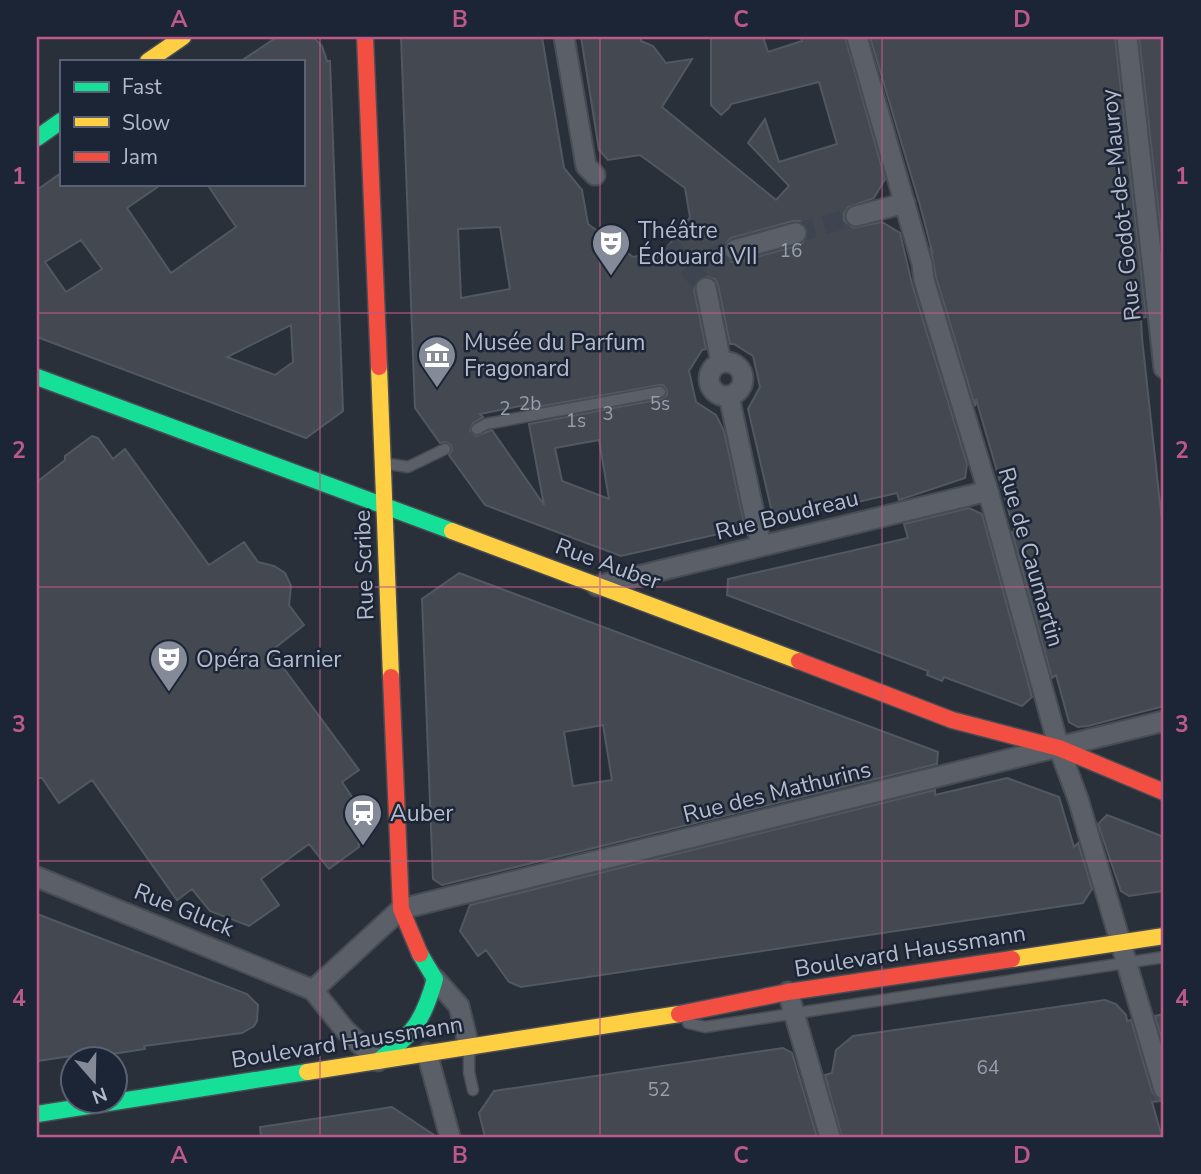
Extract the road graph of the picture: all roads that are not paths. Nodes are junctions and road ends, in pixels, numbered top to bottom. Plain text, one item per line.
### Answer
1 (183, 37) edge
2 (365, 37) edge
3 (564, 37) edge
4 (858, 37) edge
5 (1127, 37) edge
6 (149, 60) edge
7 (60, 122) edge
8 (37, 138) edge
9 (595, 174) dead end
10 (905, 202) junction
11 (856, 216) tunnel mouth
12 (796, 233) tunnel mouth
13 (735, 250) tunnel mouth
14 (706, 288) tunnel mouth
15 (1164, 368) edge
16 (37, 377) edge
17 (660, 392) dead end
18 (477, 429) dead end
19 (445, 449) dead end
20 (383, 462) junction
21 (988, 491) junction
22 (384, 505) junction
23 (761, 546) junction
24 (597, 586) junction
25 (1164, 721) edge
26 (1059, 748) junction
27 (1164, 792) edge
28 (37, 877) edge
29 (401, 909) junction
30 (1164, 936) edge
31 (1119, 942) junction
32 (1164, 957) edge
33 (1125, 962) junction
34 (435, 979) junction
35 (313, 990) junction
36 (788, 992) junction
37 (793, 1013) junction
38 (664, 1017) junction
39 (469, 1047) junction
40 (427, 1053) junction
41 (378, 1061) junction
42 (1164, 1088) edge
43 (474, 1090) dead end
44 (37, 1114) edge
45 (450, 1137) edge
46 (830, 1137) edge

1 - 6 main road
2 - 20 main road, Rue Scribe
3 - 9 street
4 - 10 street, Rue de Caumartin
5 - 15 street, Rue Godot-de-Mauroy
7 - 8 main road
10 - 11 street
10 - 21 street, Rue de Caumartin
12 - 13 street
14 - 23 street
16 - 22 main road, Rue Auber
17 - 18 lane
19 - 20 lane
20 - 22 main road, Rue Scribe
21 - 23 street, Rue Boudreau
21 - 26 street, Rue de Caumartin
22 - 24 main road, Rue Auber
22 - 29 main road, Rue Scribe
23 - 24 street, Rue Boudreau
24 - 26 main road, Rue Auber
25 - 26 street, Rue des Mathurins
26 - 27 main road, Rue Auber
26 - 29 street, Rue des Mathurins
26 - 31 street, Rue de Caumartin
28 - 35 street, Rue Gluck
29 - 34 main road, Rue Scribe
29 - 35 street
30 - 31 main road, Boulevard Haussmann
31 - 33 street, Rue de Caumartin
31 - 36 main road, Boulevard Haussmann
32 - 33 lane, Boulevard Haussmann
33 - 37 lane, Boulevard Haussmann
33 - 42 street, Rue de Caumartin
34 - 39 street
34 - 41 main road
35 - 41 street
36 - 37 street
36 - 38 main road, Boulevard Haussmann
37 - 38 lane, Boulevard Haussmann
37 - 46 street
38 - 39 main road, Boulevard Haussmann
39 - 40 main road, Boulevard Haussmann
39 - 43 lane
40 - 41 main road, Boulevard Haussmann
40 - 45 street
41 - 44 main road, Boulevard Haussmann

